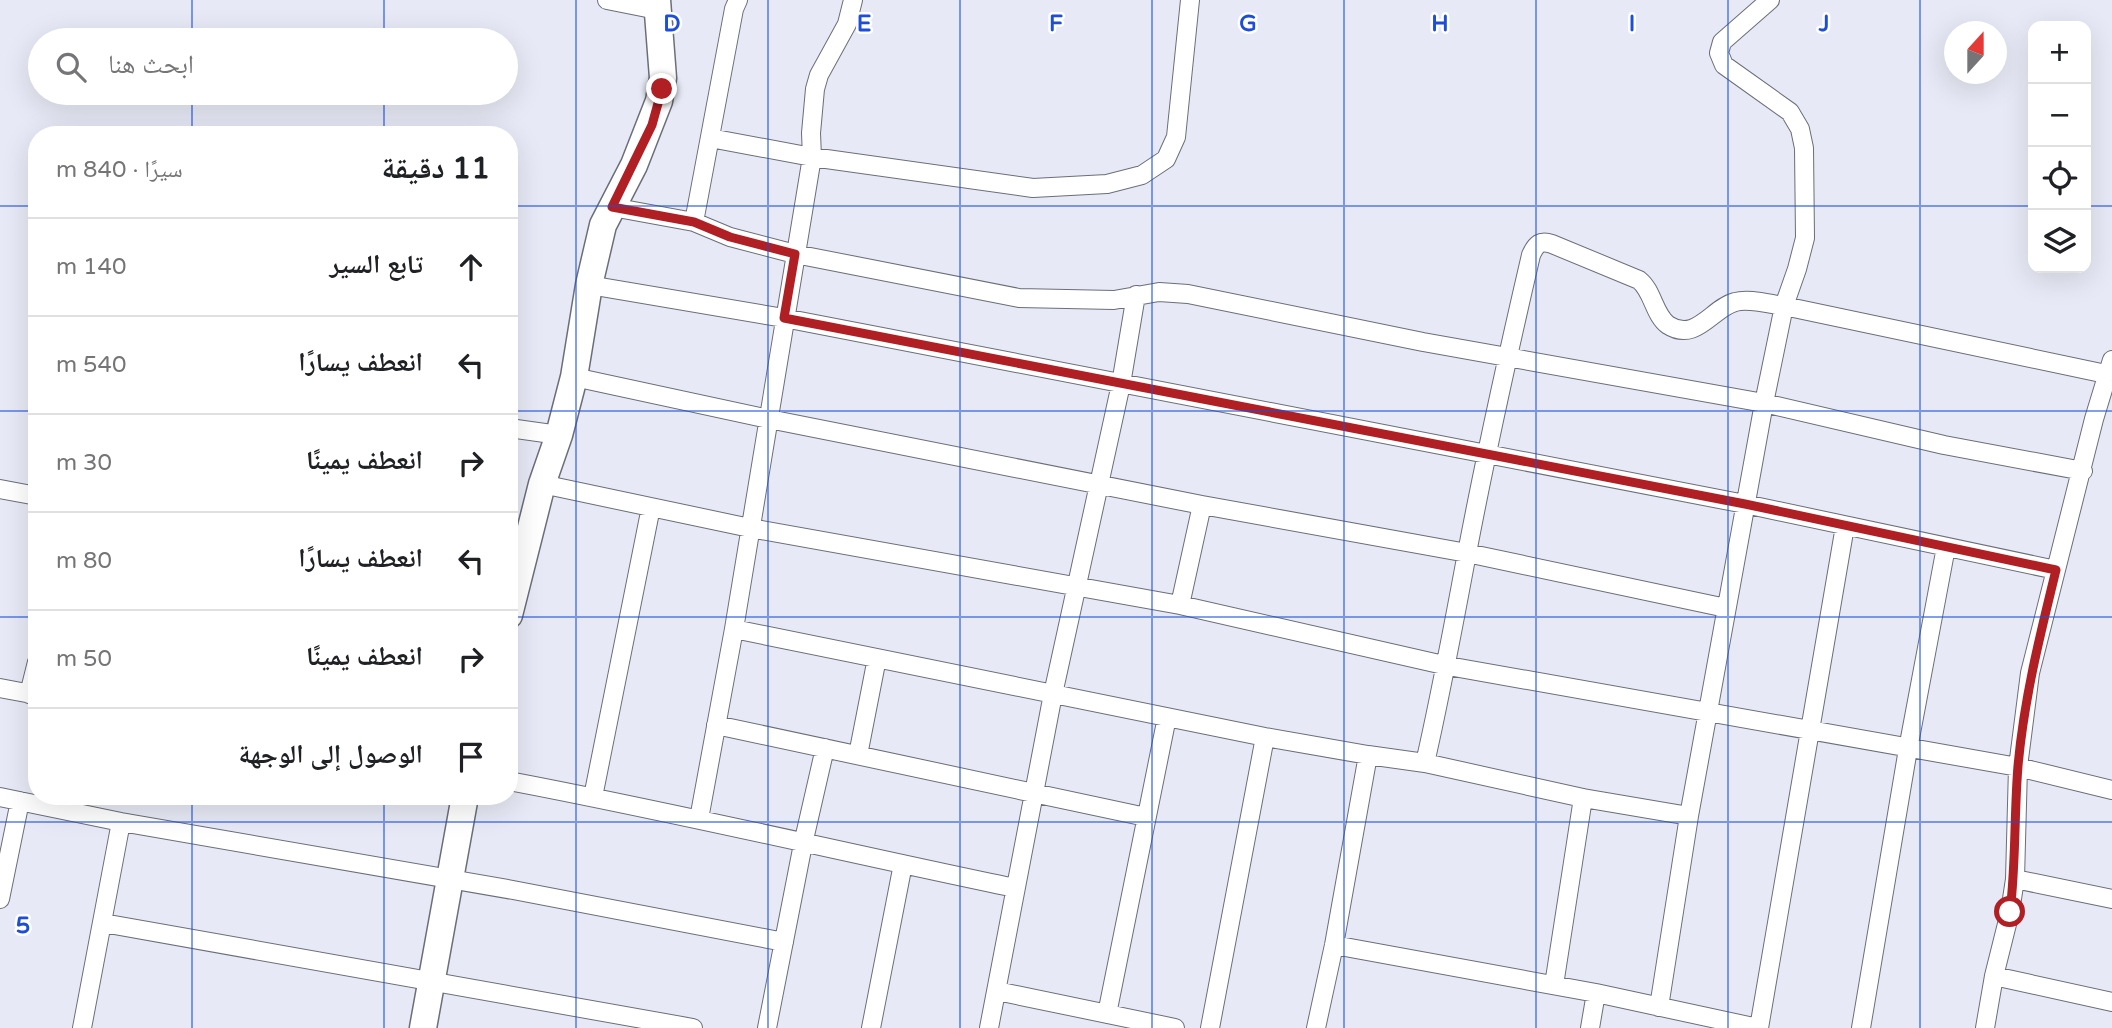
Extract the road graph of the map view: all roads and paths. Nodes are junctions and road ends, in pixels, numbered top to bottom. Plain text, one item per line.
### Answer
1 (607, 0) edge
2 (738, 0) edge
3 (853, 0) edge
4 (1190, 0) edge
5 (1770, 0) edge
6 (657, 5) edge
7 (710, 138) junction
8 (812, 157) junction
9 (612, 207) junction
10 (694, 222) junction
11 (795, 254) junction
12 (589, 285) junction
13 (1136, 295) junction
14 (1784, 306) junction
15 (784, 318) junction
16 (1507, 357) junction
17 (2109, 367) edge
18 (574, 377) junction
19 (1121, 384) junction
20 (1764, 403) junction
21 (769, 419) junction
22 (518, 429) edge
23 (559, 435) junction
24 (1487, 454) junction
25 (2083, 471) junction
26 (542, 484) junction
27 (1099, 484) junction
28 (0, 489) edge
29 (28, 494) edge
30 (1745, 504) junction
31 (1202, 505) junction
32 (651, 507) junction
33 (1844, 526) junction
34 (750, 528) junction
35 (1946, 547) junction
36 (1467, 553) junction
37 (2056, 570) junction
38 (518, 579) edge
39 (1077, 587) junction
40 (1180, 606) junction
41 (1726, 608) junction
42 (734, 629) junction
43 (877, 658) junction
44 (1448, 666) junction
45 (0, 688) edge
46 (28, 693) edge
47 (1053, 694) junction
48 (1708, 713) junction
49 (1167, 717) junction
50 (716, 725) junction
51 (1808, 730) junction
52 (1265, 737) junction
53 (825, 748) junction
54 (1908, 749) junction
55 (859, 755) junction
56 (1368, 755) junction
57 (1426, 763) junction
58 (2018, 766) junction
59 (518, 783) edge
60 (2112, 790) edge
61 (1034, 791) junction
62 (0, 797) edge
63 (593, 797) junction
64 (1583, 798) junction
65 (20, 801) junction
66 (28, 802) edge
67 (78, 805) edge
68 (463, 805) edge
69 (1689, 816) junction
70 (1146, 817) junction
71 (699, 819) junction
72 (121, 822) junction
73 (803, 844) junction
74 (903, 864) junction
75 (2014, 879) junction
76 (448, 880) junction
77 (1015, 888) junction
78 (0, 899) edge
79 (2112, 899) edge
80 (103, 923) junction
81 (784, 942) junction
82 (1334, 945) junction
83 (1994, 976) junction
84 (431, 982) junction
85 (1554, 985) junction
86 (997, 991) junction
87 (1597, 993) junction
88 (2112, 1002) edge
89 (1659, 1007) junction
90 (1107, 1014) junction
91 (85, 1027) edge
92 (423, 1028) edge
93 (693, 1028) edge
94 (767, 1028) edge
95 (870, 1028) edge
96 (989, 1028) edge
97 (1175, 1028) edge
98 (1210, 1028) edge
99 (1316, 1028) edge
100 (1590, 1028) edge
101 (1758, 1028) edge
102 (1861, 1028) edge
103 (1985, 1028) edge

1 - 6 street
2 - 7 street
3 - 8 street
4 - 8 street
5 - 14 street
6 - 9 street
7 - 8 street
7 - 10 street
8 - 11 street
9 - 10 street
9 - 12 street
10 - 11 street
11 - 13 street
11 - 15 street
12 - 15 street
12 - 18 street
13 - 16 street
13 - 19 street
14 - 16 street
14 - 17 street
14 - 20 street
15 - 19 street
15 - 21 street
16 - 20 street
16 - 24 street
17 - 25 street
18 - 21 street
18 - 23 street
19 - 24 street
19 - 27 street
20 - 25 street
20 - 30 street
21 - 27 street
21 - 34 street
22 - 23 street
23 - 26 street
24 - 30 street
24 - 36 street
25 - 37 street
26 - 32 street
26 - 38 street
27 - 31 street
27 - 39 street
28 - 29 street
30 - 33 street
30 - 41 street
31 - 36 street
31 - 40 street
32 - 34 street
32 - 63 street
33 - 35 street
33 - 51 street
34 - 39 street
34 - 42 street
35 - 37 street
35 - 54 street
36 - 41 street
36 - 44 street
37 - 58 street
39 - 40 street
39 - 47 street
40 - 44 street
41 - 48 street
42 - 43 street
42 - 50 street
43 - 47 street
43 - 55 street
44 - 48 street
44 - 57 street
45 - 46 street
47 - 49 street
47 - 61 street
48 - 51 street
48 - 69 street
49 - 52 street
49 - 70 street
50 - 53 street
50 - 71 street
51 - 54 street
51 - 101 street
52 - 56 street
52 - 98 street
53 - 55 street
53 - 73 street
54 - 58 street
54 - 102 street
55 - 61 street
56 - 57 street
56 - 82 street
57 - 64 street
58 - 60 street
58 - 75 street
59 - 63 street
61 - 70 street
61 - 77 street
62 - 65 street
63 - 71 street
64 - 69 street
64 - 85 street
65 - 66 street
65 - 78 street
67 - 72 street
68 - 76 street
69 - 89 street
70 - 90 street
71 - 73 street
72 - 76 street
72 - 80 street
73 - 74 street
73 - 81 street
74 - 77 street
74 - 95 street
75 - 79 street
75 - 83 street
76 - 81 street
76 - 84 street
77 - 86 street
80 - 84 street
80 - 91 street
81 - 94 street
82 - 85 street
82 - 99 street
83 - 88 street
83 - 103 street
84 - 92 street
84 - 93 street
85 - 87 street
86 - 90 street
86 - 96 street
87 - 89 street
87 - 100 street
89 - 101 street
90 - 97 street

